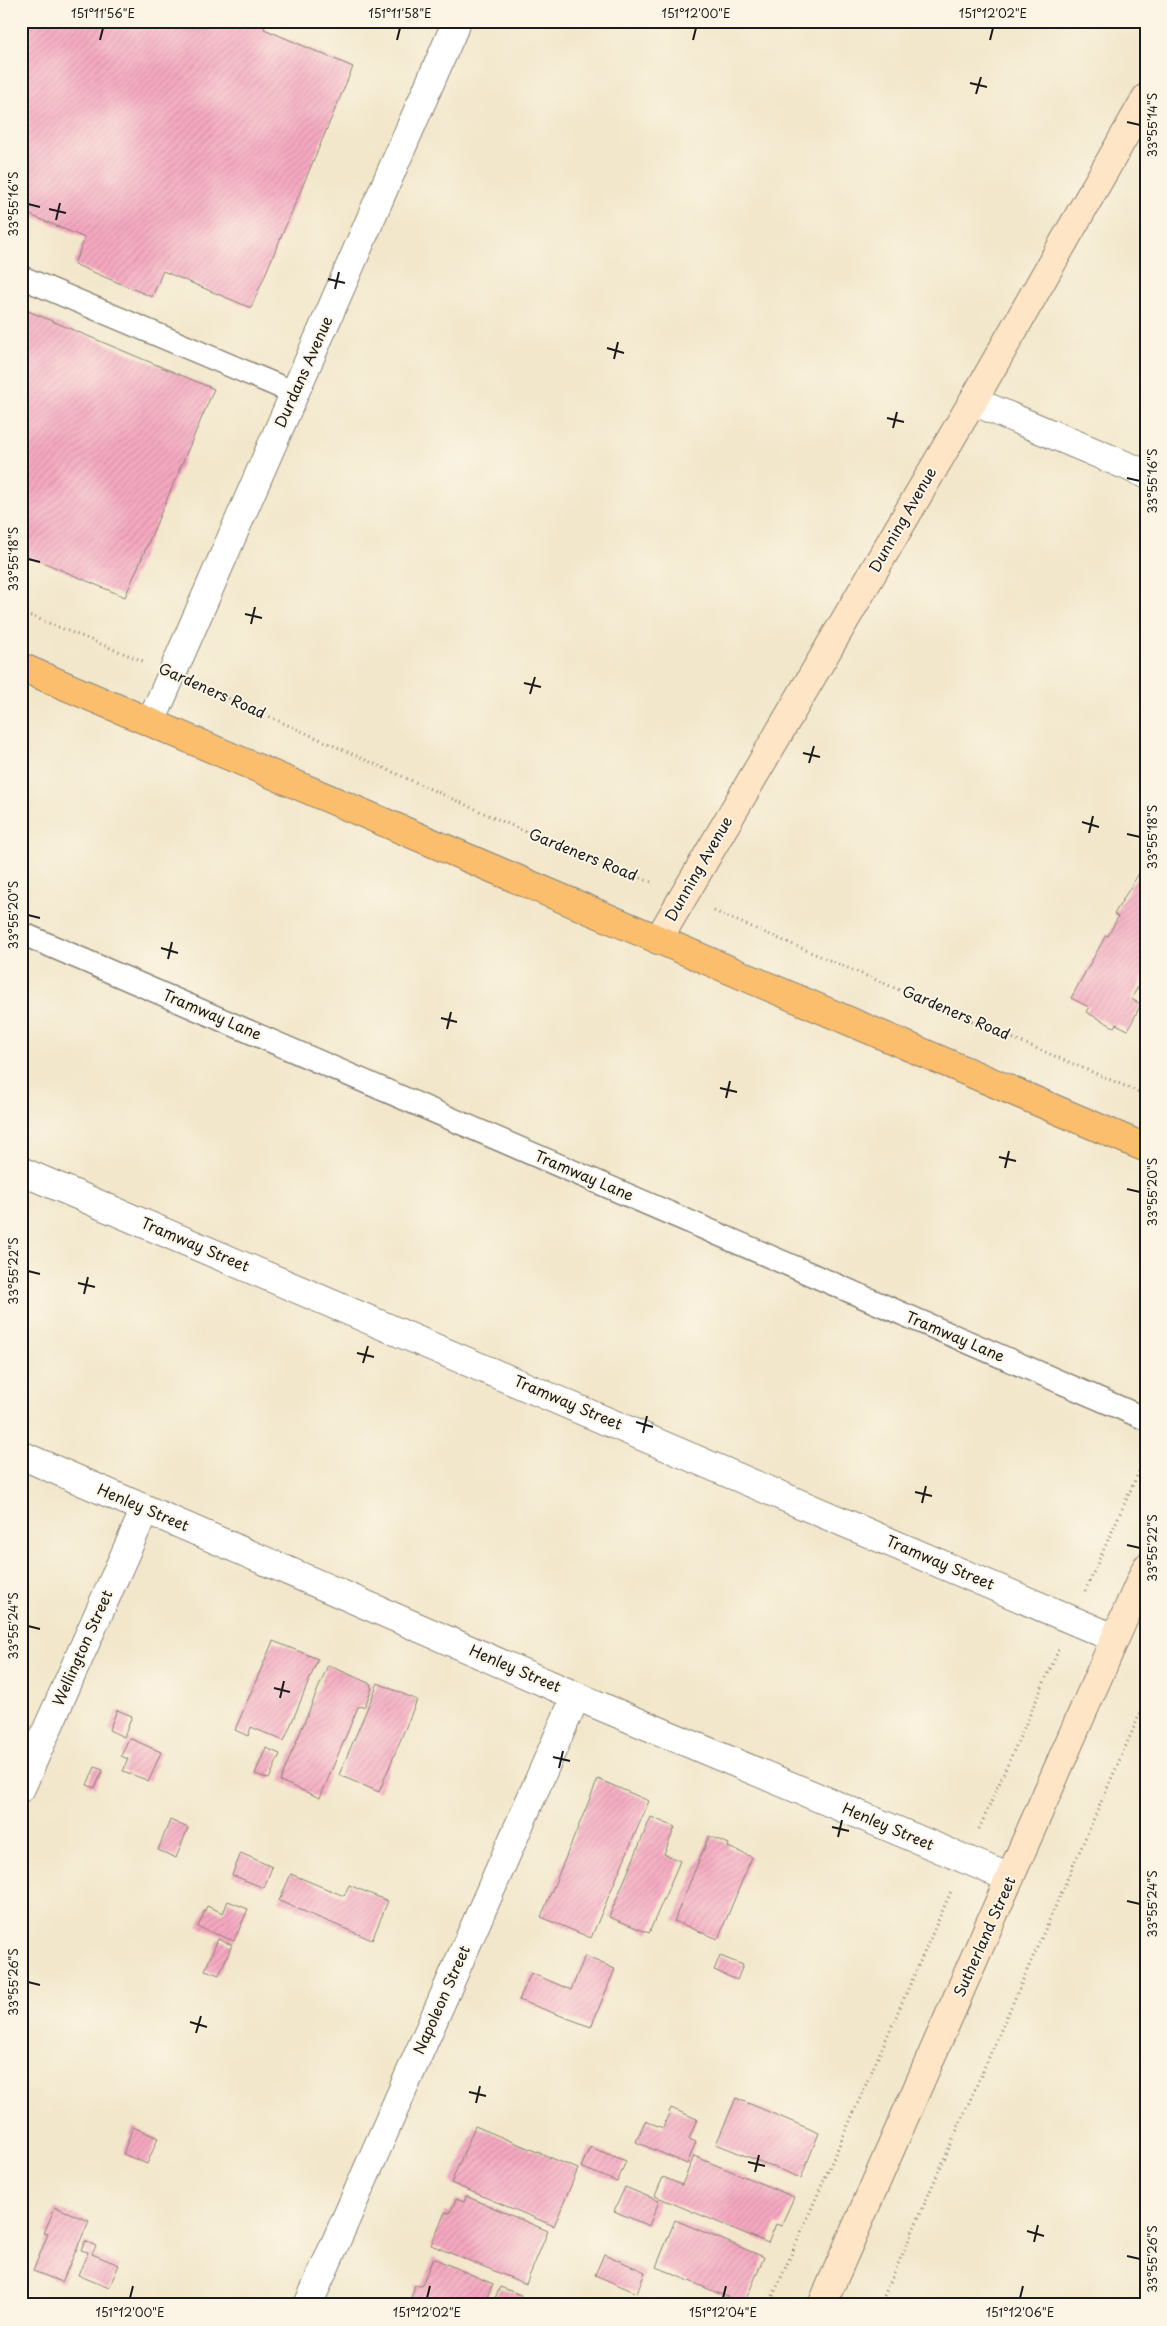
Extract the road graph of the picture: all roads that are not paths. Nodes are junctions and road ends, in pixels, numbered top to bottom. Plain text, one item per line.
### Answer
1 (457, 21) edge
2 (1146, 98) edge
3 (21, 277) edge
4 (295, 393) junction
5 (973, 401) junction
6 (1146, 474) edge
7 (21, 667) edge
8 (151, 722) junction
9 (21, 933) edge
10 (658, 940) junction
11 (1146, 1148) edge
12 (21, 1171) edge
13 (1146, 1419) edge
14 (21, 1455) edge
15 (145, 1509) junction
16 (1146, 1568) edge
17 (1114, 1638) junction
18 (576, 1696) junction
19 (21, 1788) edge
20 (1010, 1878) junction
21 (308, 2305) edge
22 (822, 2305) edge

1 - 4 street, Durdans Avenue
2 - 5 street, Dunning Avenue
3 - 4 lane
4 - 8 street, Durdans Avenue
5 - 6 street
5 - 10 street, Dunning Avenue
7 - 8 main road
8 - 10 main road
9 - 13 lane, Tramway Lane
10 - 11 main road
12 - 17 street, Tramway Street
14 - 15 street, Henley Street
15 - 18 street, Henley Street
15 - 19 street, Wellington Street
16 - 17 street, Sutherland Street
17 - 20 street, Sutherland Street
18 - 20 street, Henley Street
18 - 21 street, Napoleon Street
20 - 22 street, Sutherland Street

